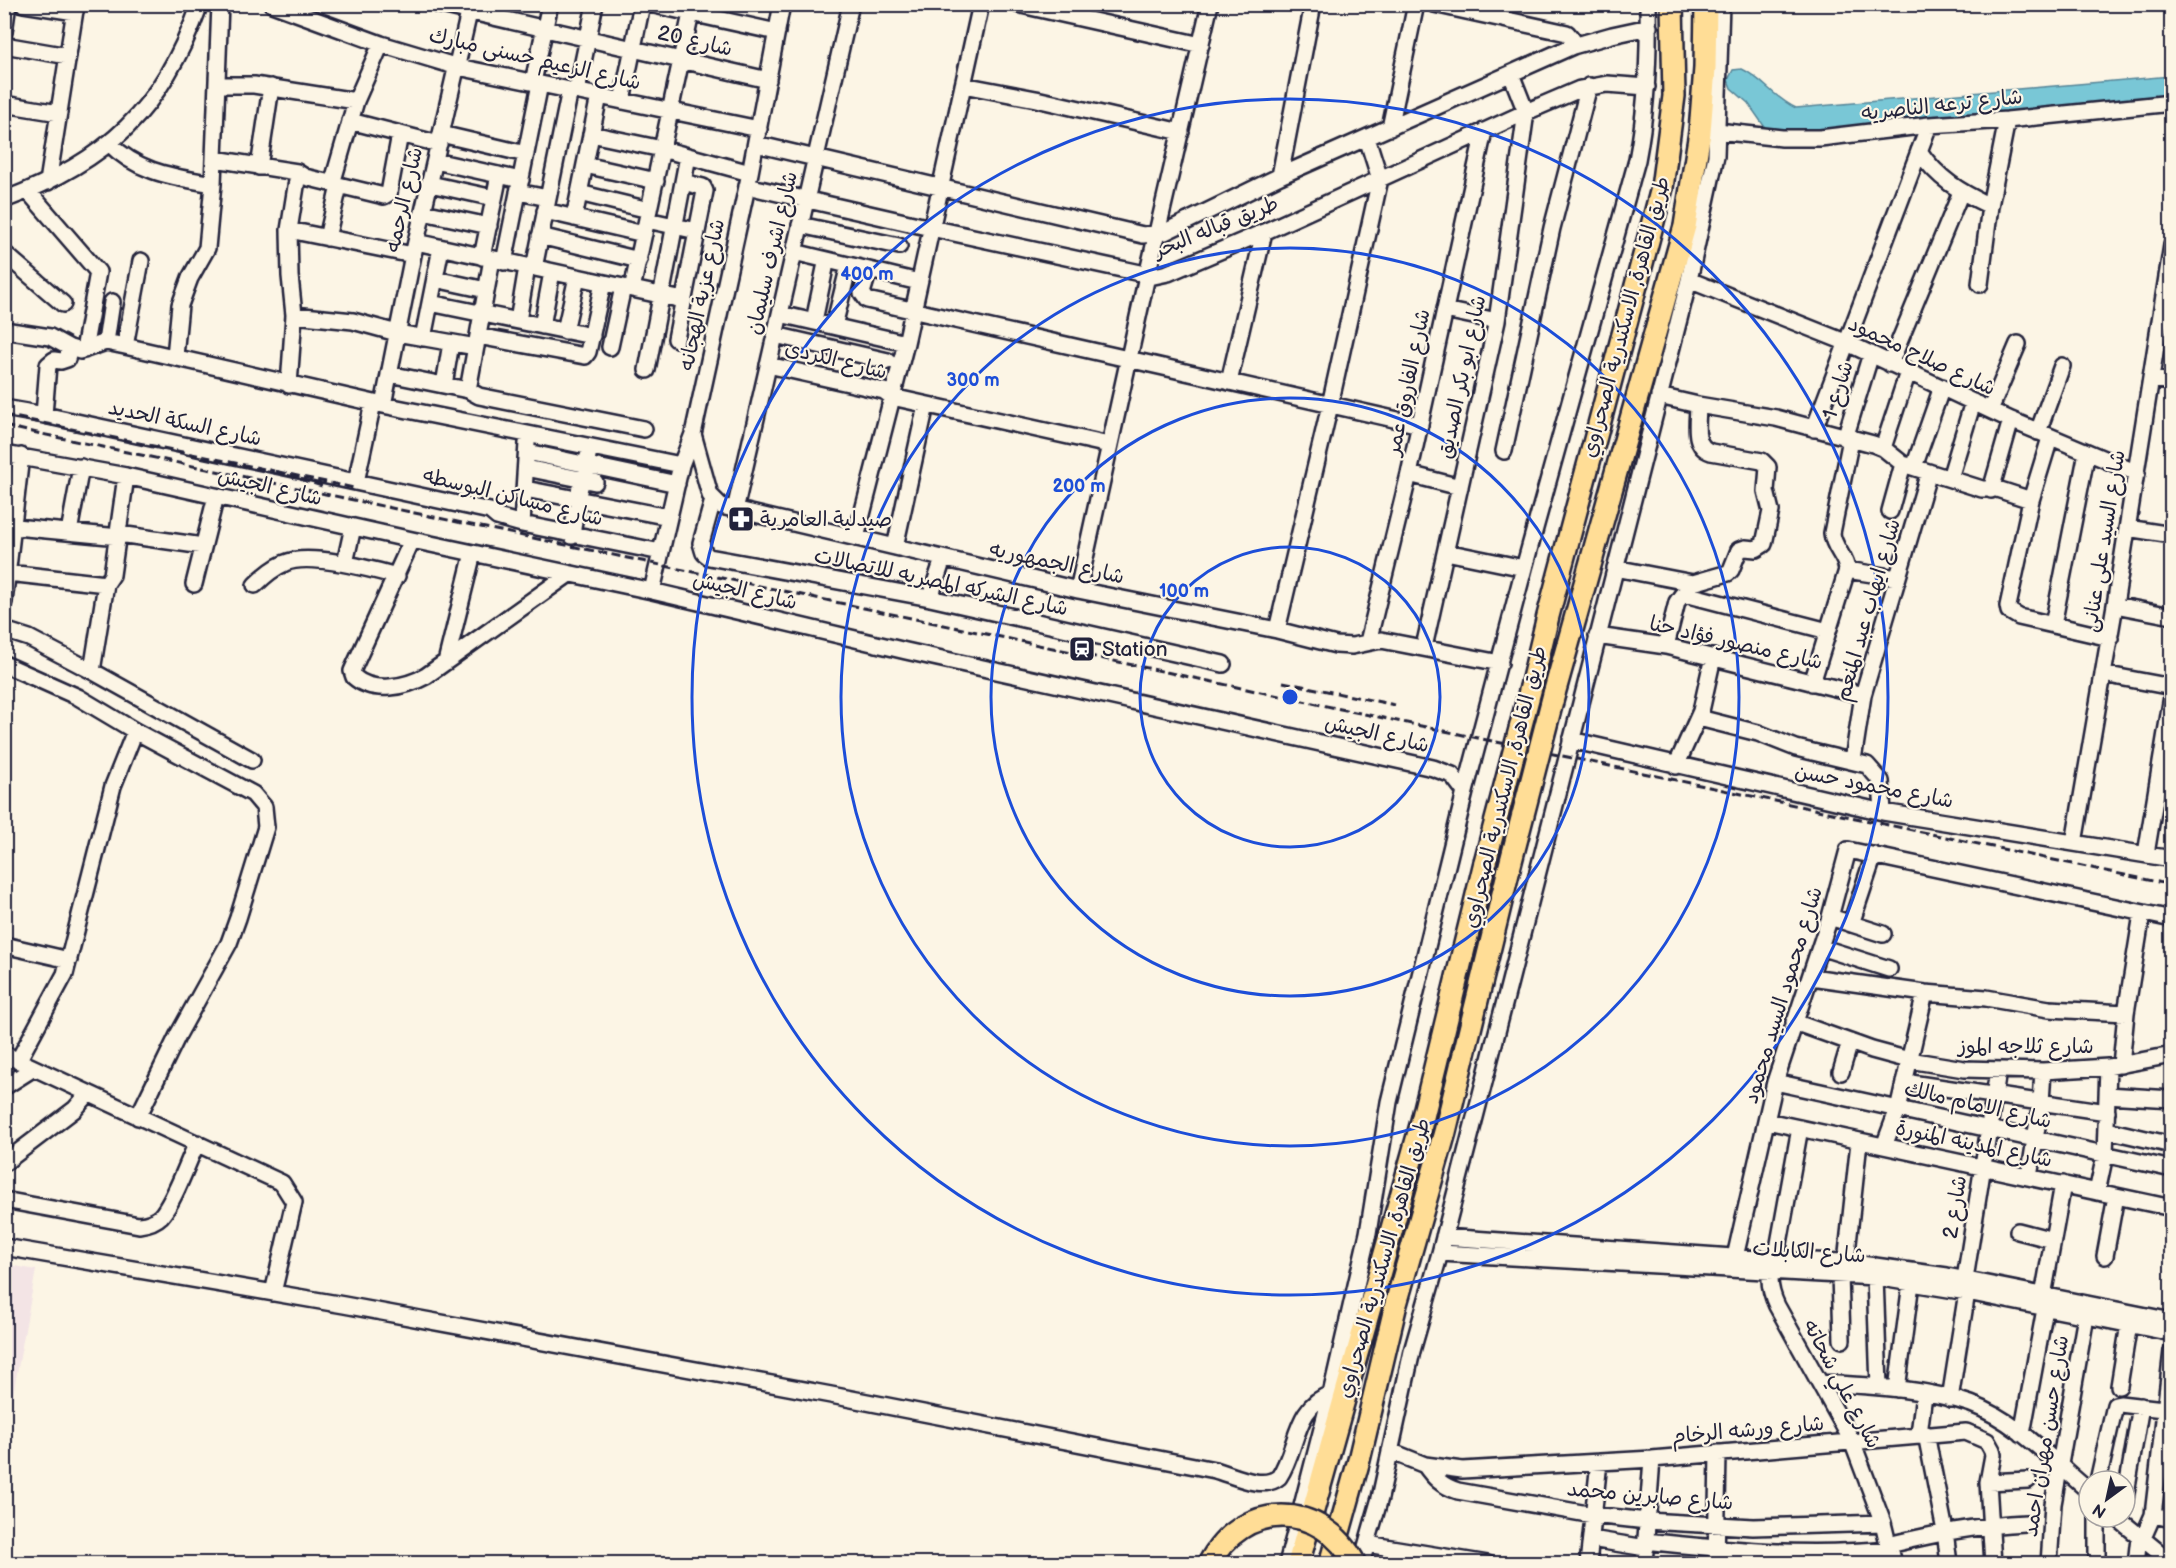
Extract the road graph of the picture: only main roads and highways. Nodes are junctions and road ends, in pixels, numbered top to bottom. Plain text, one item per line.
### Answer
1 (1672, 4) edge
2 (1706, 4) edge
3 (1209, 1563) edge
4 (1298, 1563) edge
5 (1330, 1563) edge
6 (1355, 1563) edge

1 - 4 highway, طريق القاهرة, الاسكندرية الصحراوي, bridge
2 - 5 highway, طريق القاهرة, الاسكندرية الصحراوي, bridge
3 - 6 highway, bridge

